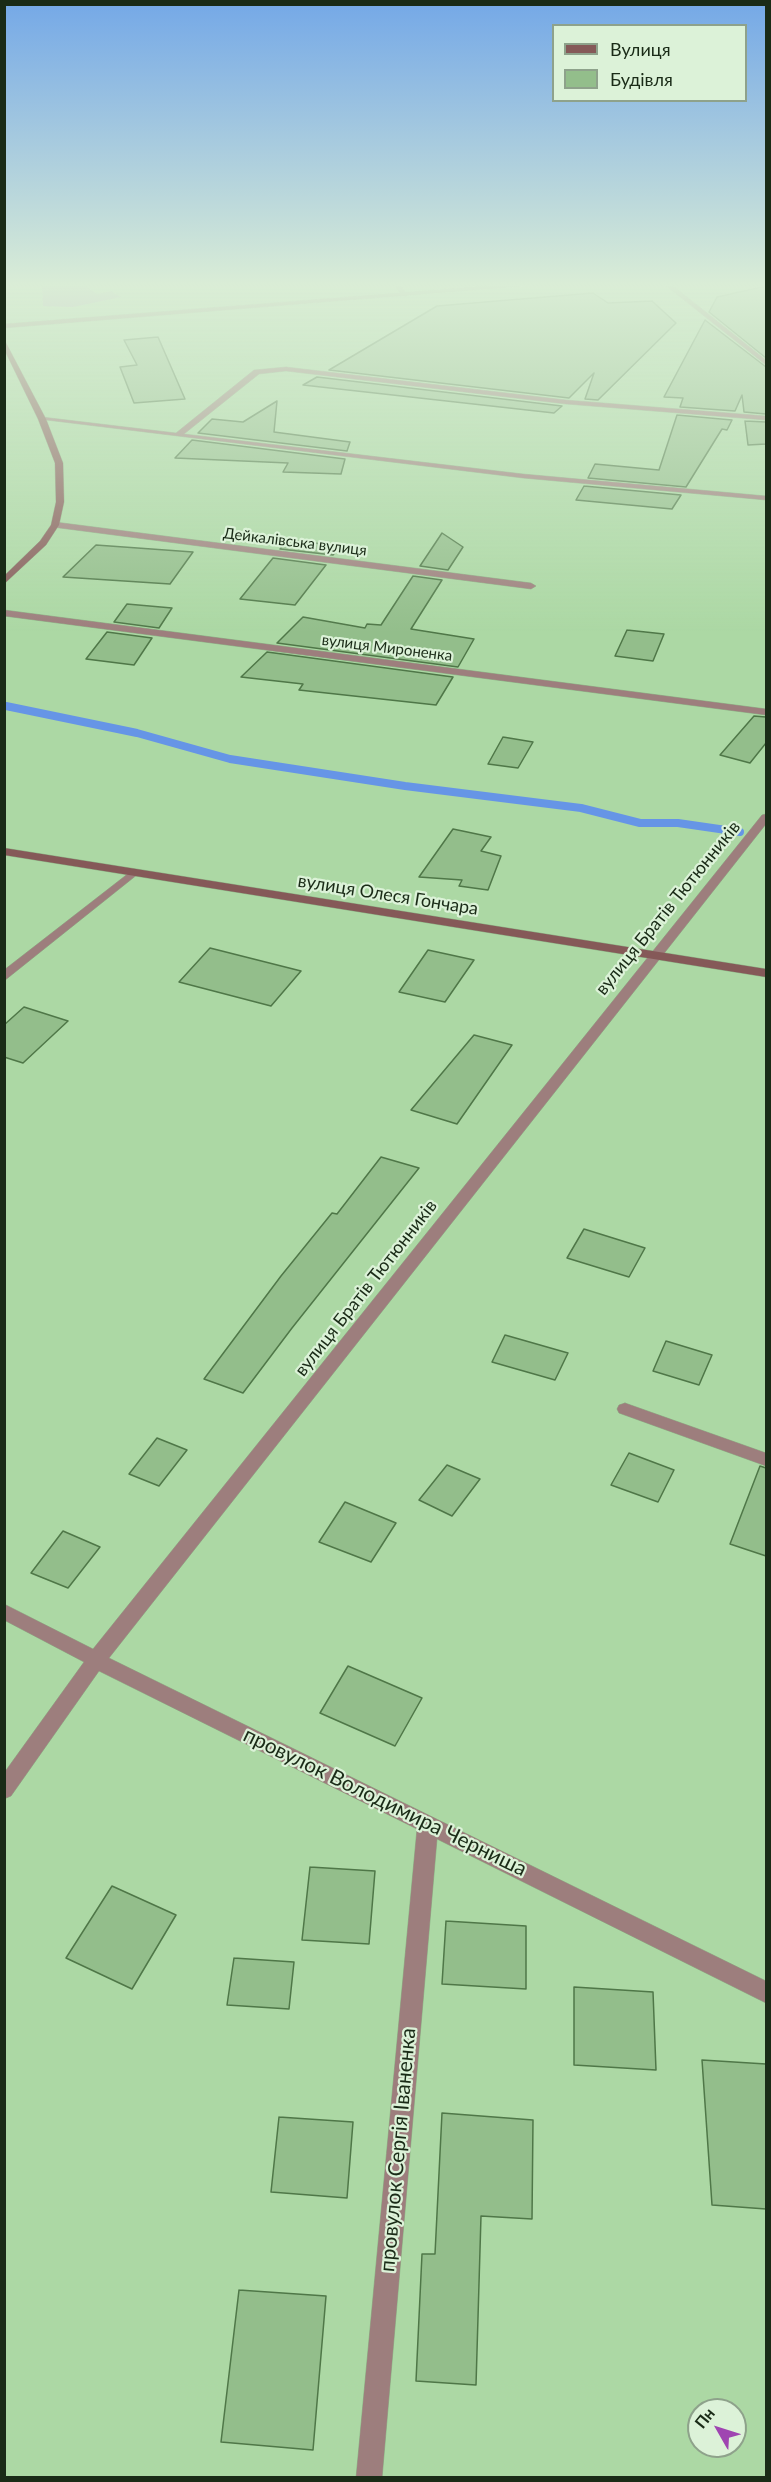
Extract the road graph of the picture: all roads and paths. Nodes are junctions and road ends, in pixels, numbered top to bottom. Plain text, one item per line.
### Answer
1 (33, 401) edge
2 (221, 401) edge
3 (556, 401) edge
4 (766, 418) edge
5 (42, 419) junction
6 (178, 435) junction
7 (766, 498) edge
8 (55, 525) junction
9 (4, 581) edge
10 (531, 586) dead end
11 (4, 614) edge
12 (766, 712) edge
13 (766, 818) edge
14 (4, 851) edge
15 (134, 872) junction
16 (654, 956) junction
17 (766, 973) edge
18 (4, 977) edge
19 (625, 1409) dead end
20 (766, 1460) edge
21 (4, 1611) edge
22 (96, 1660) junction
23 (4, 1790) edge
24 (428, 1823) junction
25 (766, 1992) edge
26 (369, 2478) edge

1 - 5 main road
2 - 6 street
3 - 4 street
5 - 6 street
5 - 8 main road
6 - 7 street
8 - 9 main road
8 - 10 street, Дейкалівська вулиця
11 - 12 street, вулиця Мироненка
13 - 16 street, вулиця Братів Тютюнників
14 - 15 main road, вулиця Олеся Гончара
15 - 16 main road, вулиця Олеся Гончара
15 - 18 street
16 - 17 main road, вулиця Олеся Гончара
16 - 22 street, вулиця Братів Тютюнників
19 - 20 street
21 - 22 street, провулок Володимира Черниша
22 - 23 street, вулиця Братів Тютюнників
22 - 24 street, провулок Володимира Черниша
24 - 25 street, провулок Володимира Черниша
24 - 26 street, провулок Сергія Іваненка

